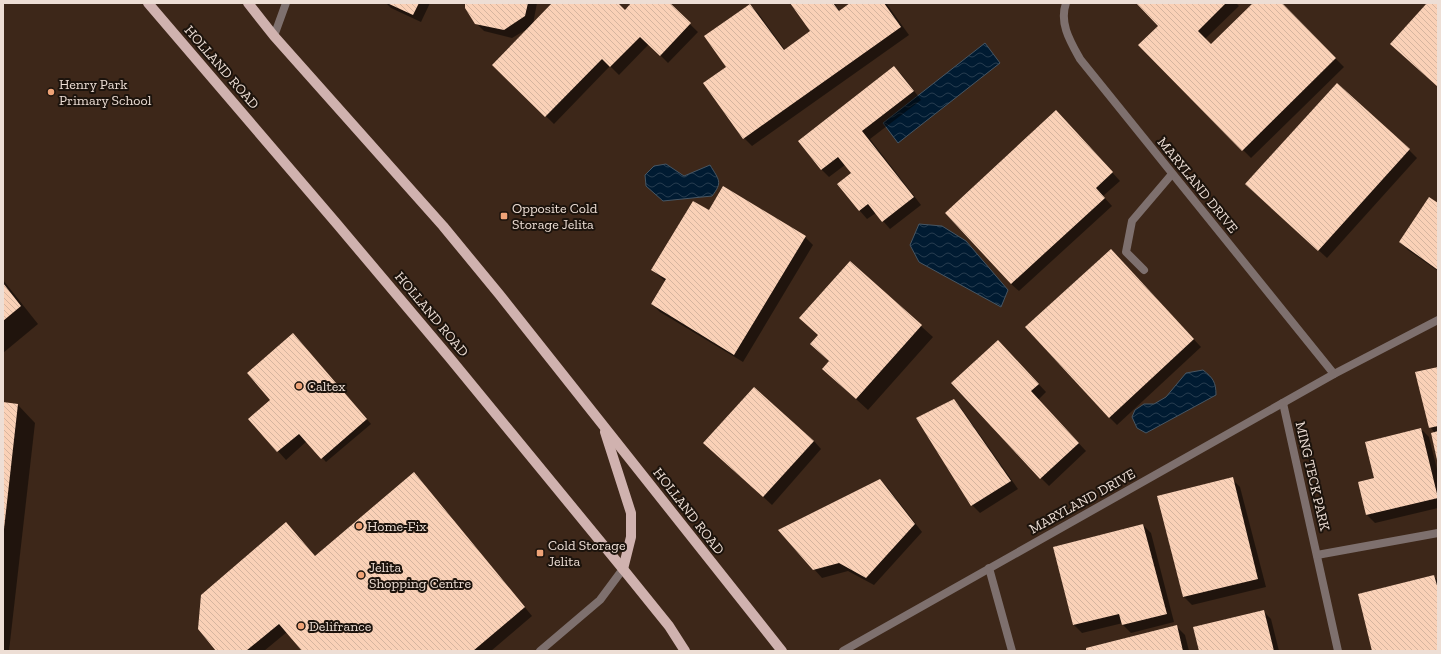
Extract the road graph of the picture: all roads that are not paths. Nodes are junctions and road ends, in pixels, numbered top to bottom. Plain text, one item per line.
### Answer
1 (148, 3) edge
2 (248, 3) edge
3 (286, 3) edge
4 (1066, 3) edge
5 (274, 36) junction
6 (1172, 174) junction
7 (1144, 270) dead end
8 (1438, 320) edge
9 (1334, 374) junction
10 (1283, 403) junction
11 (602, 424) junction
12 (1438, 532) edge
13 (1318, 555) junction
14 (989, 568) junction
15 (623, 569) junction
16 (540, 651) edge
17 (685, 651) edge
18 (782, 651) edge
19 (843, 651) edge
20 (1012, 651) edge
21 (1338, 651) edge

1 - 15 main road, HOLLAND ROAD
2 - 5 main road, HOLLAND ROAD
3 - 5 street
4 - 6 street, MARYLAND DRIVE
5 - 11 main road, HOLLAND ROAD
6 - 7 street
6 - 9 street, MARYLAND DRIVE
8 - 9 street, MARYLAND DRIVE
9 - 10 street, MARYLAND DRIVE
10 - 13 street, MING TECK PARK
10 - 14 street, MARYLAND DRIVE
11 - 15 main road
11 - 18 main road, HOLLAND ROAD
12 - 13 street
13 - 21 street, MING TECK PARK
14 - 19 street, MARYLAND DRIVE
14 - 20 street
15 - 16 street
15 - 17 main road, HOLLAND ROAD

